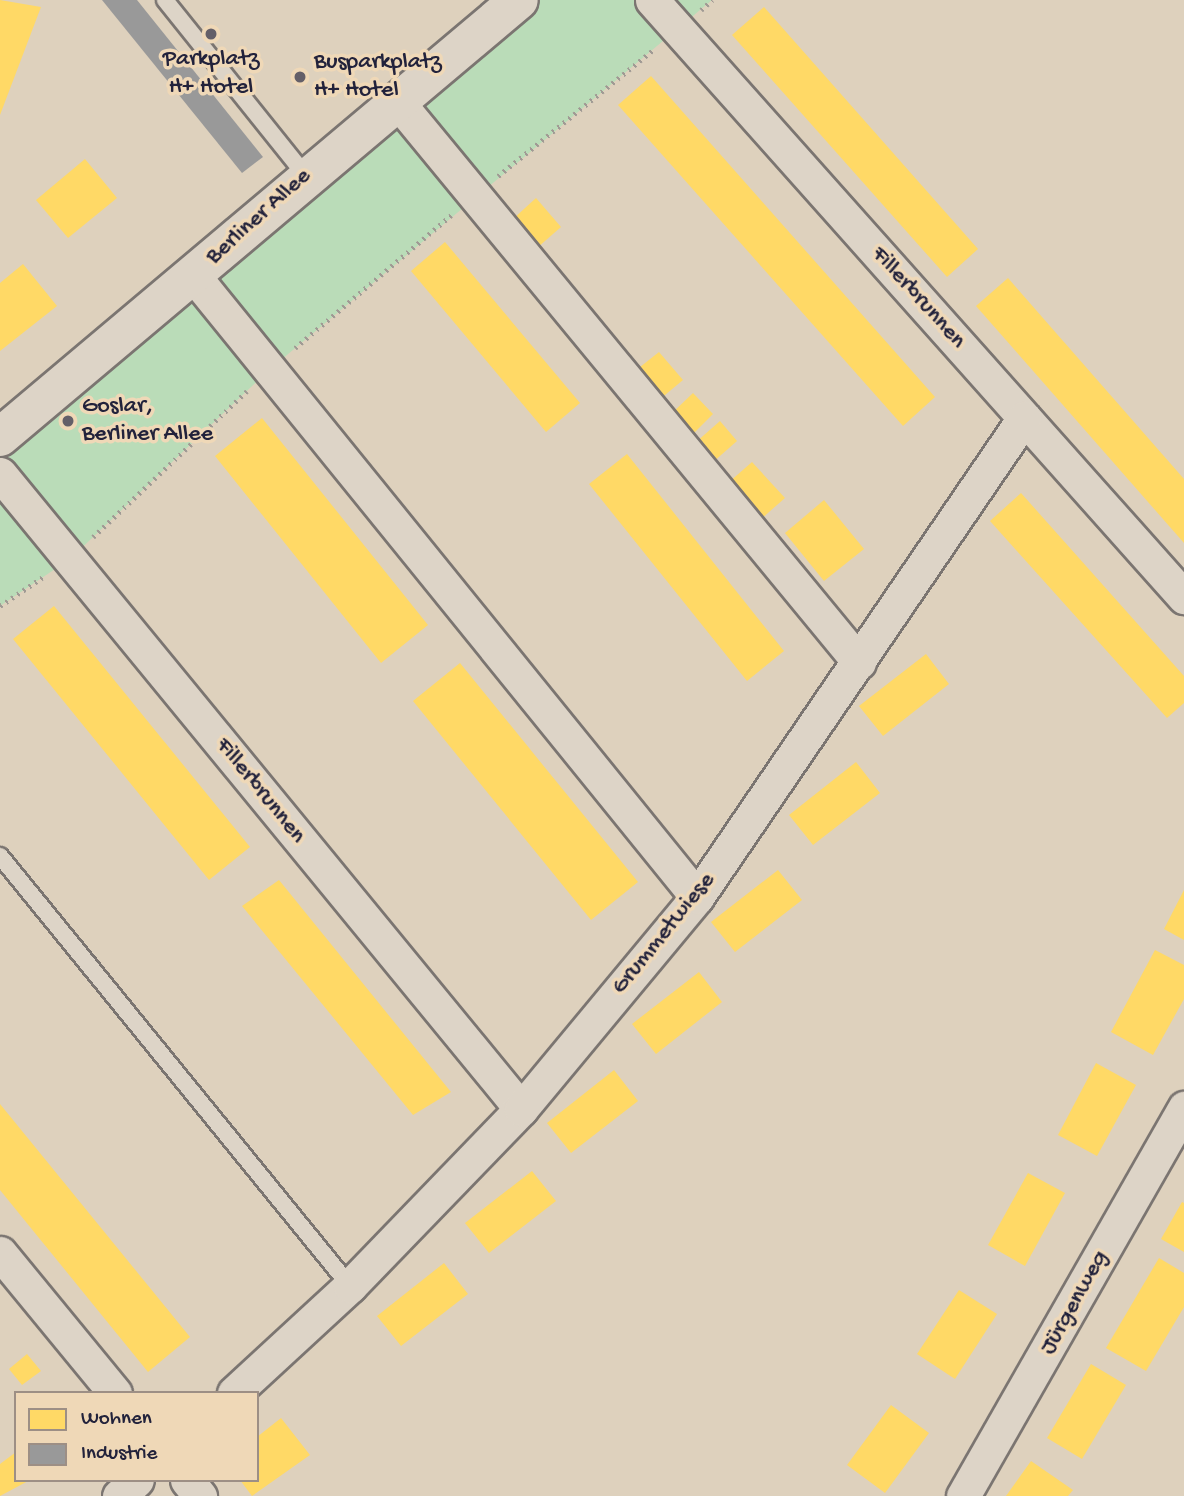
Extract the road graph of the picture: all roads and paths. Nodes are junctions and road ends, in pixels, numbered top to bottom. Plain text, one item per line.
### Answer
1 (165, 0) edge
2 (519, 0) edge
3 (652, 0) edge
4 (712, 0) edge
5 (678, 29) junction
6 (397, 101) junction
7 (305, 175) junction
8 (474, 195) junction
9 (194, 276) junction
10 (269, 370) junction
11 (1024, 418) junction
12 (0, 437) edge
13 (0, 474) edge
14 (69, 559) junction
15 (1184, 597) edge
16 (0, 606) edge
17 (859, 662) junction
18 (0, 856) edge
19 (697, 897) junction
20 (1184, 1108) edge
21 (521, 1109) junction
22 (0, 1253) edge
23 (350, 1286) junction
24 (113, 1391) edge
25 (236, 1391) edge
26 (135, 1482) edge
27 (189, 1482) edge
28 (119, 1496) edge
29 (200, 1496) edge
30 (963, 1496) edge

1 - 7 lane
2 - 6 street, Berliner Allee
3 - 5 street, Fillerbrunnen
4 - 5 path
5 - 8 path
5 - 11 street, Fillerbrunnen
6 - 7 street, Berliner Allee
6 - 8 street
7 - 9 street, Berliner Allee
8 - 10 path
8 - 17 street
9 - 10 street
9 - 12 street, Berliner Allee
10 - 14 path
10 - 19 street
11 - 15 street, Fillerbrunnen
11 - 17 street, Grummetwiese
13 - 14 street, Fillerbrunnen
14 - 16 path
14 - 21 street, Fillerbrunnen
17 - 19 street, Grummetwiese
18 - 23 lane
19 - 21 street, Grummetwiese
20 - 30 street, Jürgenweg
21 - 23 street, Grummetwiese
22 - 24 street
23 - 25 street, Grummetwiese
26 - 28 street
27 - 29 street

